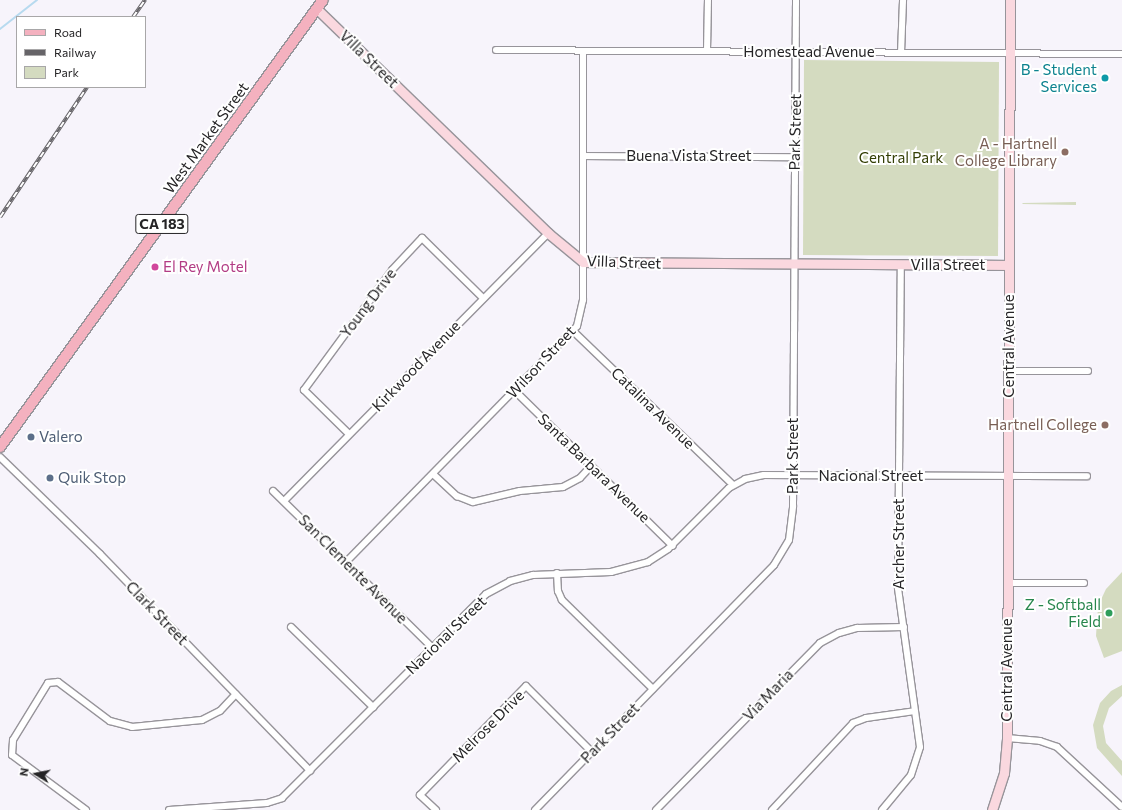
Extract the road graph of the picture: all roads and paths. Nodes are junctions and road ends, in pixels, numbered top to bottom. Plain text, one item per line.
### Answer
1 (323, 0) edge
2 (708, 0) edge
3 (796, 0) edge
4 (902, 0) edge
5 (1010, 0) edge
6 (317, 8) junction
7 (496, 50) dead end
8 (583, 51) junction
9 (708, 51) junction
10 (796, 52) junction
11 (902, 52) junction
12 (1010, 53) junction
13 (1122, 54) edge
14 (583, 156) junction
15 (795, 157) junction
16 (548, 232) junction
17 (583, 262) junction
18 (795, 264) junction
19 (901, 265) junction
20 (1009, 265) junction
21 (483, 298) junction
22 (573, 331) junction
23 (1009, 371) junction
24 (1088, 371) dead end
25 (515, 391) junction
26 (350, 434) junction
27 (0, 447) edge
28 (0, 457) edge
29 (592, 466) junction
30 (433, 474) junction
31 (793, 476) junction
32 (899, 476) junction
33 (1086, 476) dead end
34 (1008, 477) junction
35 (733, 485) junction
36 (273, 491) dead end
37 (284, 501) junction
38 (673, 546) junction
39 (346, 562) junction
40 (556, 573) junction
41 (1007, 583) junction
42 (1084, 583) dead end
43 (291, 627) dead end
44 (904, 627) junction
45 (432, 647) junction
46 (653, 689) junction
47 (236, 694) junction
48 (372, 707) junction
49 (915, 711) junction
50 (1007, 738) junction
51 (592, 752) junction
52 (310, 771) junction
53 (1122, 807) edge
54 (86, 810) edge
55 (169, 810) edge
56 (436, 810) edge
57 (535, 810) edge
58 (656, 810) edge
59 (772, 810) edge
60 (882, 810) edge
61 (992, 810) edge

1 - 6 main road, West Market Street / CA 183
2 - 9 street
3 - 10 street, Park Street
4 - 11 street
5 - 12 street, Central Avenue
6 - 16 street, Villa Street
6 - 27 main road, West Market Street / CA 183
7 - 8 street, Homestead Avenue
8 - 9 street, Homestead Avenue
8 - 14 street, Wilson Street
9 - 10 street, Homestead Avenue
10 - 11 street, Homestead Avenue
10 - 15 street, Park Street
11 - 12 street, Homestead Avenue
12 - 13 street, Homestead Avenue
12 - 20 street, Central Avenue
14 - 15 street, Buena Vista Street
14 - 17 street, Wilson Street
15 - 18 street, Park Street
16 - 17 street, Villa Street
16 - 21 street, Kirkwood Avenue
17 - 18 street, Villa Street
17 - 22 street, Wilson Street
18 - 19 street, Villa Street
18 - 31 street, Park Street
19 - 20 street, Villa Street
19 - 32 street, Archer Street
20 - 23 street, Central Avenue
21 - 26 street, Kirkwood Avenue
21 - 26 street, Young Drive
22 - 25 street, Wilson Street
22 - 35 street, Catalina Avenue
23 - 24 street
23 - 34 street, Central Avenue
25 - 29 street, Santa Barbara Avenue
25 - 30 street, Wilson Street
26 - 37 street, Kirkwood Avenue
28 - 47 street, Clark Street
29 - 30 street
29 - 38 street, Santa Barbara Avenue
30 - 39 street, Wilson Street
31 - 32 street, Nacional Street
31 - 35 street, Nacional Street
31 - 46 street, Park Street
32 - 34 street, Nacional Street
32 - 44 street, Archer Street
33 - 34 street, Nacional Street
34 - 41 street, Central Avenue
35 - 38 street, Nacional Street
36 - 37 street, San Clemente Avenue
37 - 39 street, San Clemente Avenue
38 - 40 street, Nacional Street
39 - 45 street, San Clemente Avenue
40 - 45 street, Nacional Street
40 - 46 street
41 - 42 street
41 - 50 street, Central Avenue
43 - 48 street
44 - 49 street, Archer Street
44 - 58 street, Via Maria
45 - 48 street, Nacional Street
46 - 51 street, Park Street
47 - 52 street, Clark Street
47 - 54 street
48 - 52 street, Nacional Street
49 - 59 street
49 - 60 street, Archer Street
50 - 53 street
50 - 61 street, Central Avenue
51 - 56 street, Melrose Drive
51 - 57 street, Park Street
52 - 55 street, Nacional Street

